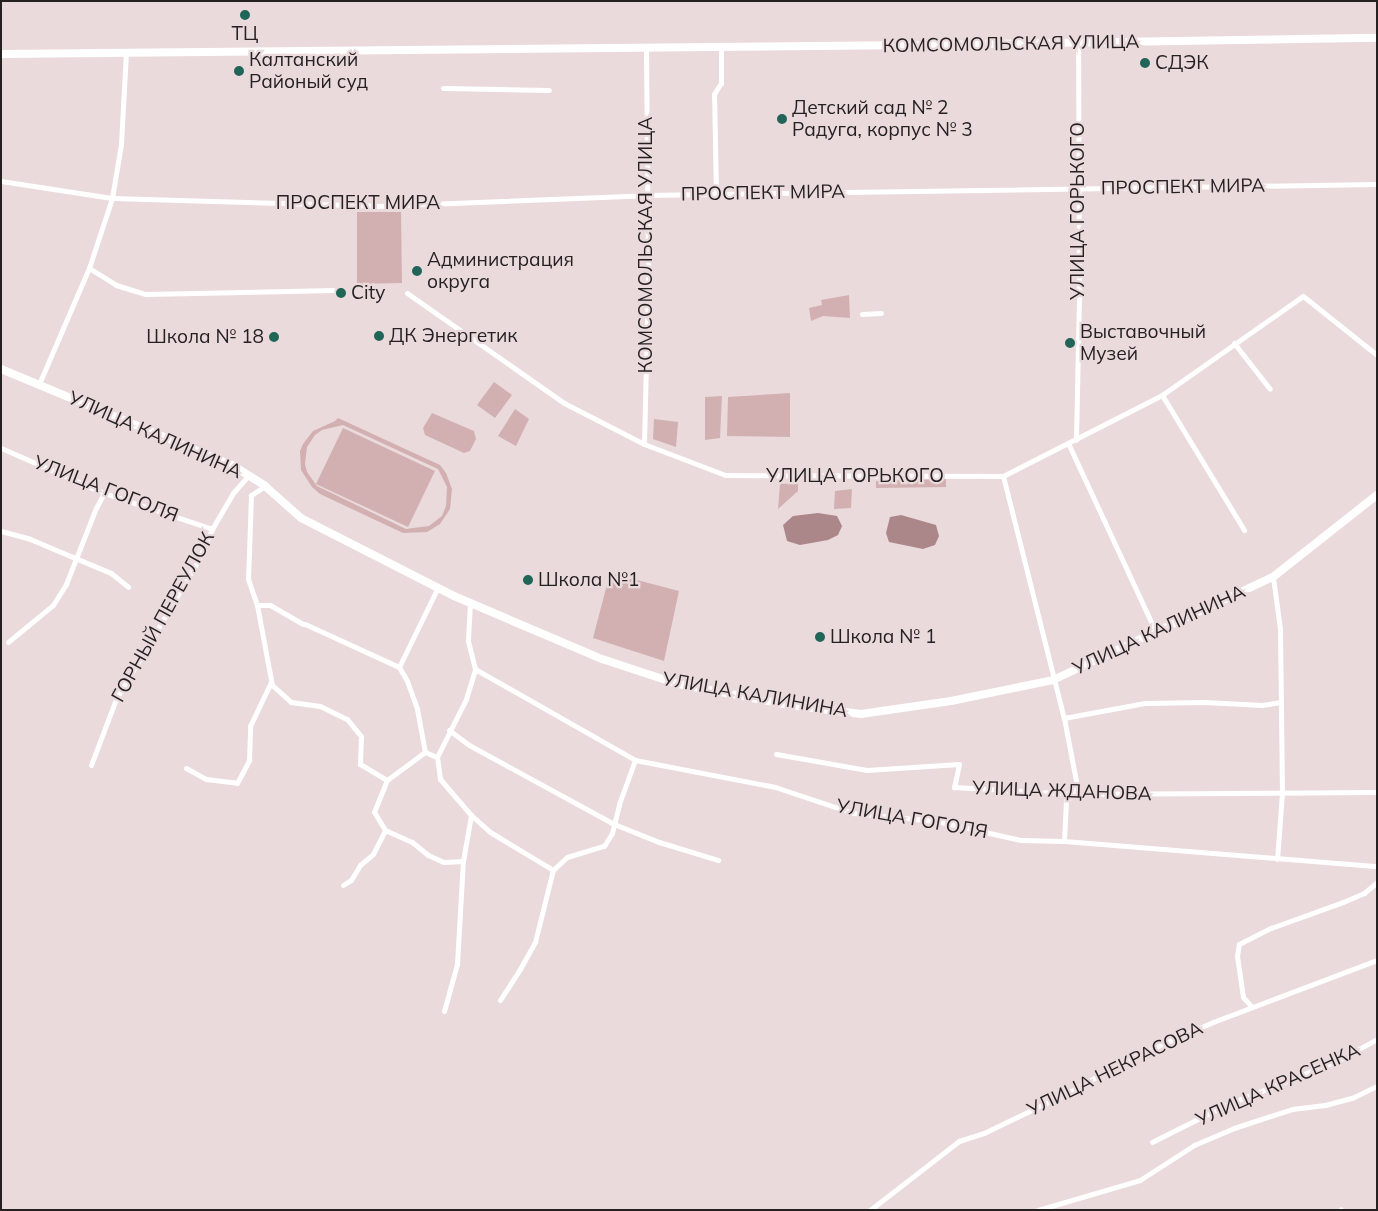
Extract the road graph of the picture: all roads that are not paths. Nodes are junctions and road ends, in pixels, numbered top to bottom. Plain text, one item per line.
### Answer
1 (1377, 38) edge
2 (1078, 42) junction
3 (722, 46) junction
4 (646, 47) junction
5 (126, 53) junction
6 (1, 54) edge
7 (442, 88) dead end
8 (549, 90) dead end
9 (1, 181) edge
10 (1377, 184) edge
11 (1077, 189) junction
12 (716, 194) junction
13 (646, 195) junction
14 (112, 198) junction
15 (89, 268) junction
16 (333, 290) dead end
17 (407, 293) dead end
18 (881, 313) dead end
19 (862, 314) dead end
20 (1234, 343) junction
21 (1377, 355) edge
22 (1, 369) edge
23 (39, 384) junction
24 (1270, 389) dead end
25 (1162, 395) junction
26 (1076, 440) junction
27 (1068, 443) junction
28 (644, 444) junction
29 (1, 448) edge
30 (248, 476) junction
31 (1003, 476) junction
32 (265, 486) junction
33 (104, 493) junction
34 (1377, 495) edge
35 (212, 529) junction
36 (1244, 530) dead end
37 (1, 531) edge
38 (75, 559) junction
39 (1273, 577) junction
40 (128, 587) dead end
41 (438, 588) junction
42 (470, 602) junction
43 (257, 605) junction
44 (1156, 633) junction
45 (8, 642) dead end
46 (399, 667) junction
47 (475, 669) junction
48 (1053, 680) junction
49 (271, 681) junction
50 (1281, 702) junction
51 (1064, 718) junction
52 (449, 730) junction
53 (425, 752) junction
54 (776, 754) dead end
55 (437, 756) junction
56 (635, 760) junction
57 (91, 765) dead end
58 (186, 768) dead end
59 (387, 780) junction
60 (1377, 792) edge
61 (1075, 794) junction
62 (1282, 794) junction
63 (471, 815) junction
64 (614, 824) junction
65 (385, 830) junction
66 (1064, 841) junction
67 (1277, 859) junction
68 (718, 860) dead end
69 (463, 861) junction
70 (1377, 866) edge
71 (553, 870) junction
72 (1377, 882) edge
73 (343, 885) dead end
74 (1377, 960) edge
75 (500, 1000) dead end
76 (1251, 1006) junction
77 (444, 1012) dead end
78 (1377, 1039) edge
79 (1377, 1086) edge
80 (1152, 1142) dead end
81 (870, 1210) edge
82 (1038, 1210) edge

1 - 2 street, КОМСОМОЛЬСКАЯ УЛИЦА
2 - 3 street, КОМСОМОЛЬСКАЯ УЛИЦА
2 - 11 street, УЛИЦА ГОРЬКОГО
3 - 4 street, КОМСОМОЛЬСКАЯ УЛИЦА
3 - 12 street
4 - 5 street, КОМСОМОЛЬСКАЯ УЛИЦА
4 - 13 street, КОМСОМОЛЬСКАЯ УЛИЦА
5 - 6 street, КОМСОМОЛЬСКАЯ УЛИЦА
5 - 14 street
7 - 8 street
9 - 14 street, ПРОСПЕКТ МИРА
10 - 11 street, ПРОСПЕКТ МИРА
11 - 12 street, ПРОСПЕКТ МИРА
11 - 26 street, УЛИЦА ГОРЬКОГО
12 - 13 street, ПРОСПЕКТ МИРА
13 - 14 street, ПРОСПЕКТ МИРА
13 - 28 street, КОМСОМОЛЬСКАЯ УЛИЦА
14 - 15 street
15 - 16 street
15 - 23 street
17 - 28 street, УЛИЦА ГОРЬКОГО
18 - 19 street
20 - 21 street, УЛИЦА ГОРЬКОГО
20 - 24 street
20 - 25 street, УЛИЦА ГОРЬКОГО
22 - 23 street, УЛИЦА КАЛИНИНА
23 - 30 street, УЛИЦА КАЛИНИНА
25 - 26 street, УЛИЦА ГОРЬКОГО
25 - 36 street
26 - 27 street, УЛИЦА ГОРЬКОГО
27 - 31 street, УЛИЦА ГОРЬКОГО
27 - 44 street
28 - 31 street, УЛИЦА ГОРЬКОГО
29 - 33 street, УЛИЦА ГОГОЛЯ
30 - 32 street, УЛИЦА КАЛИНИНА
30 - 35 street, ГОРНЫЙ ПЕРЕУЛОК
31 - 48 street
32 - 41 street, УЛИЦА КАЛИНИНА
32 - 43 street
33 - 35 street, УЛИЦА ГОГОЛЯ
33 - 38 street
34 - 39 street, УЛИЦА КАЛИНИНА
35 - 57 street, ГОРНЫЙ ПЕРЕУЛОК
37 - 38 street
38 - 40 street
38 - 45 street
39 - 44 street, УЛИЦА КАЛИНИНА
39 - 50 street
41 - 42 street, УЛИЦА КАЛИНИНА
41 - 46 street
42 - 47 street
42 - 48 street, УЛИЦА КАЛИНИНА
43 - 46 street
43 - 49 street
44 - 48 street, УЛИЦА КАЛИНИНА
46 - 53 street
47 - 52 street
47 - 56 street, УЛИЦА ГОГОЛЯ
48 - 51 street
49 - 58 street
49 - 59 street
50 - 51 street
50 - 62 street
51 - 61 street
52 - 55 street
52 - 64 street
53 - 55 street
53 - 59 street
54 - 61 street, УЛИЦА ЖДАНОВА
55 - 63 street
56 - 64 street
56 - 66 street, УЛИЦА ГОГОЛЯ
59 - 65 street
60 - 62 street, УЛИЦА ЖДАНОВА
61 - 62 street, УЛИЦА ЖДАНОВА
61 - 66 street
62 - 67 street
63 - 69 street
63 - 71 street
64 - 68 street
64 - 71 street
65 - 69 street
65 - 73 street
66 - 67 street, УЛИЦА ГОГОЛЯ
67 - 70 street, УЛИЦА ГОГОЛЯ
69 - 77 street
71 - 75 street
72 - 76 street
74 - 76 street, УЛИЦА НЕКРАСОВА
76 - 81 street, УЛИЦА НЕКРАСОВА
78 - 80 street, УЛИЦА КРАСЕНКА
79 - 82 street, УЛИЦА КРАСЕНКА

